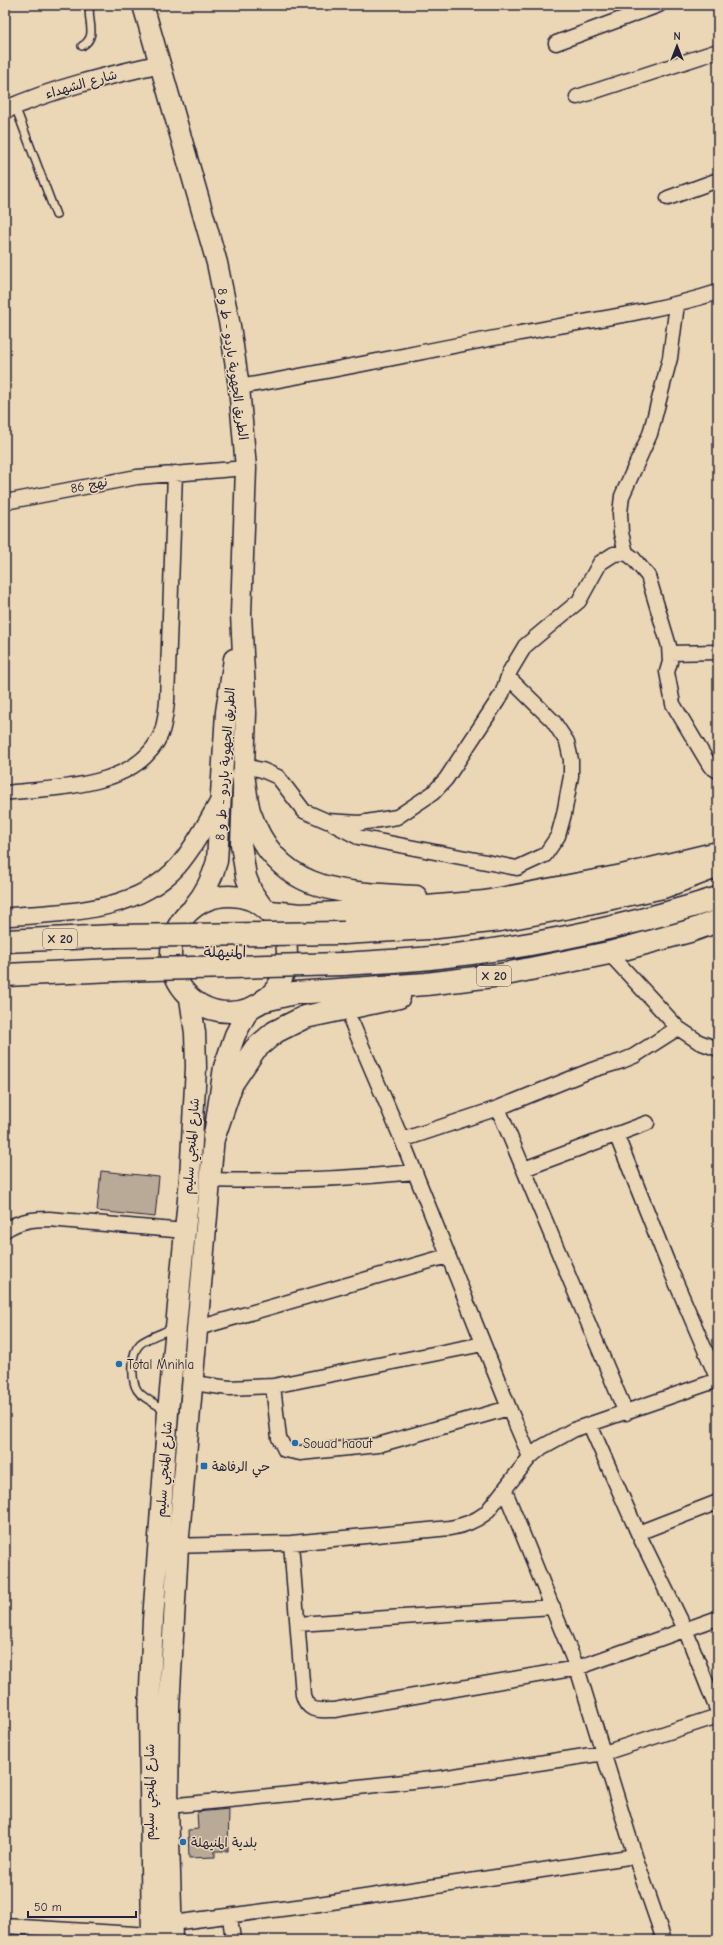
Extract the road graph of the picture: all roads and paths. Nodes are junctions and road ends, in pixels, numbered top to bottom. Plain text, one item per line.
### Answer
1 (90, 5) edge
2 (143, 5) edge
3 (660, 5) edge
4 (556, 43) dead end
5 (82, 46) dead end
6 (718, 50) edge
7 (159, 64) junction
8 (577, 97) dead end
9 (8, 108) edge
10 (718, 180) edge
11 (668, 198) dead end
12 (56, 215) dead end
13 (718, 292) edge
14 (677, 304) junction
15 (239, 387) junction
16 (246, 468) junction
17 (175, 473) junction
18 (5, 502) edge
19 (626, 552) junction
20 (242, 614) junction
21 (718, 652) edge
22 (670, 653) junction
23 (508, 678) junction
24 (244, 770) junction
25 (718, 771) edge
26 (5, 793) edge
27 (222, 796) junction
28 (327, 821) junction
29 (718, 853) edge
30 (718, 866) edge
31 (519, 896) junction
32 (718, 898) edge
33 (193, 908) junction
34 (265, 909) junction
35 (5, 917) edge
36 (718, 921) edge
37 (5, 941) edge
38 (609, 953) junction
39 (5, 975) edge
40 (501, 975) junction
41 (190, 998) junction
42 (257, 1005) junction
43 (352, 1023) dead end
44 (678, 1028) junction
45 (718, 1049) edge
46 (498, 1108) junction
47 (647, 1123) dead end
48 (616, 1134) junction
49 (214, 1136) junction
50 (402, 1140) junction
51 (524, 1169) junction
52 (415, 1172) junction
53 (209, 1180) junction
54 (5, 1230) edge
55 (185, 1231) junction
56 (448, 1256) junction
57 (175, 1327) junction
58 (198, 1328) junction
59 (483, 1344) junction
60 (718, 1380) edge
61 (193, 1383) junction
62 (273, 1386) junction
63 (509, 1408) junction
64 (168, 1412) junction
65 (626, 1413) junction
66 (590, 1425) junction
67 (530, 1457) junction
68 (505, 1491) junction
69 (718, 1502) edge
70 (638, 1533) junction
71 (291, 1543) junction
72 (168, 1546) junction
73 (553, 1607) junction
74 (718, 1618) edge
75 (298, 1624) junction
76 (686, 1629) junction
77 (577, 1668) junction
78 (718, 1712) edge
79 (718, 1716) edge
80 (604, 1753) junction
81 (168, 1806) junction
82 (635, 1856) junction
83 (230, 1917) junction
84 (5, 1926) edge
85 (172, 1932) edge
86 (152, 1938) edge
87 (233, 1940) edge
88 (664, 1940) edge

1 - 5 lane
2 - 7 main road, الطريق الجهوية باردو - ط و 8
3 - 4 street
6 - 8 street
7 - 9 street, شارع الشهداء
7 - 15 main road, الطريق الجهوية باردو - ط و 8
9 - 12 lane
10 - 11 street
13 - 14 street
14 - 15 street
14 - 19 street
15 - 16 main road, الطريق الجهوية باردو - ط و 8
16 - 17 street, نهج 86
16 - 20 main road, الطريق الجهوية باردو - ط و 8
17 - 18 street, نهج 86
17 - 26 street
19 - 22 street
19 - 23 street
20 - 24 main road, الطريق الجهوية باردو - ط و 8
20 - 27 main road, الطريق الجهوية باردو - ط و 8
21 - 22 street
22 - 25 street
23 - 28 street
23 - 28 street
24 - 28 street
24 - 31 highway
24 - 34 main road, الطريق الجهوية باردو - ط و 8
27 - 33 main road, الطريق الجهوية باردو - ط و 8
27 - 35 street, X 20
29 - 31 highway
30 - 37 highway, X 20, bridge
31 - 34 highway
32 - 39 highway, X 20, bridge
33 - 34 main road
33 - 41 main road
34 - 42 main road
36 - 38 highway, X 20
38 - 40 highway, X 20
38 - 44 street
40 - 42 highway, X 20
40 - 49 highway
41 - 42 main road
41 - 55 main road, شارع المنجي سليم
42 - 49 main road, شارع المنجي سليم
43 - 50 street
44 - 45 street
44 - 46 street
46 - 50 street
46 - 51 street
47 - 48 street
48 - 51 street
48 - 60 street
49 - 53 main road, شارع المنجي سليم
50 - 52 street
51 - 65 street
52 - 53 street
52 - 56 street
53 - 58 main road, شارع المنجي سليم
54 - 55 street
55 - 57 main road, شارع المنجي سليم
56 - 58 street
56 - 59 street
57 - 64 main road, شارع المنجي سليم
57 - 64 lane
58 - 61 main road, شارع المنجي سليم
59 - 62 street
59 - 63 street
60 - 65 street
61 - 62 street
61 - 72 main road, شارع المنجي سليم
62 - 63 street
63 - 67 street
64 - 72 main road, شارع المنجي سليم
65 - 66 street
66 - 67 street
66 - 70 street
67 - 68 street
68 - 71 street
68 - 73 street
69 - 70 street
70 - 76 street
71 - 72 street
71 - 75 street
72 - 81 main road, شارع المنجي سليم
72 - 86 main road, شارع المنجي سليم
73 - 75 street
73 - 77 street
74 - 76 street
75 - 77 street
76 - 77 street
76 - 78 street
77 - 80 street
79 - 80 street
80 - 81 street
80 - 82 street
81 - 85 main road, شارع المنجي سليم
82 - 83 street
82 - 88 street
83 - 85 street
83 - 87 street
84 - 86 street

